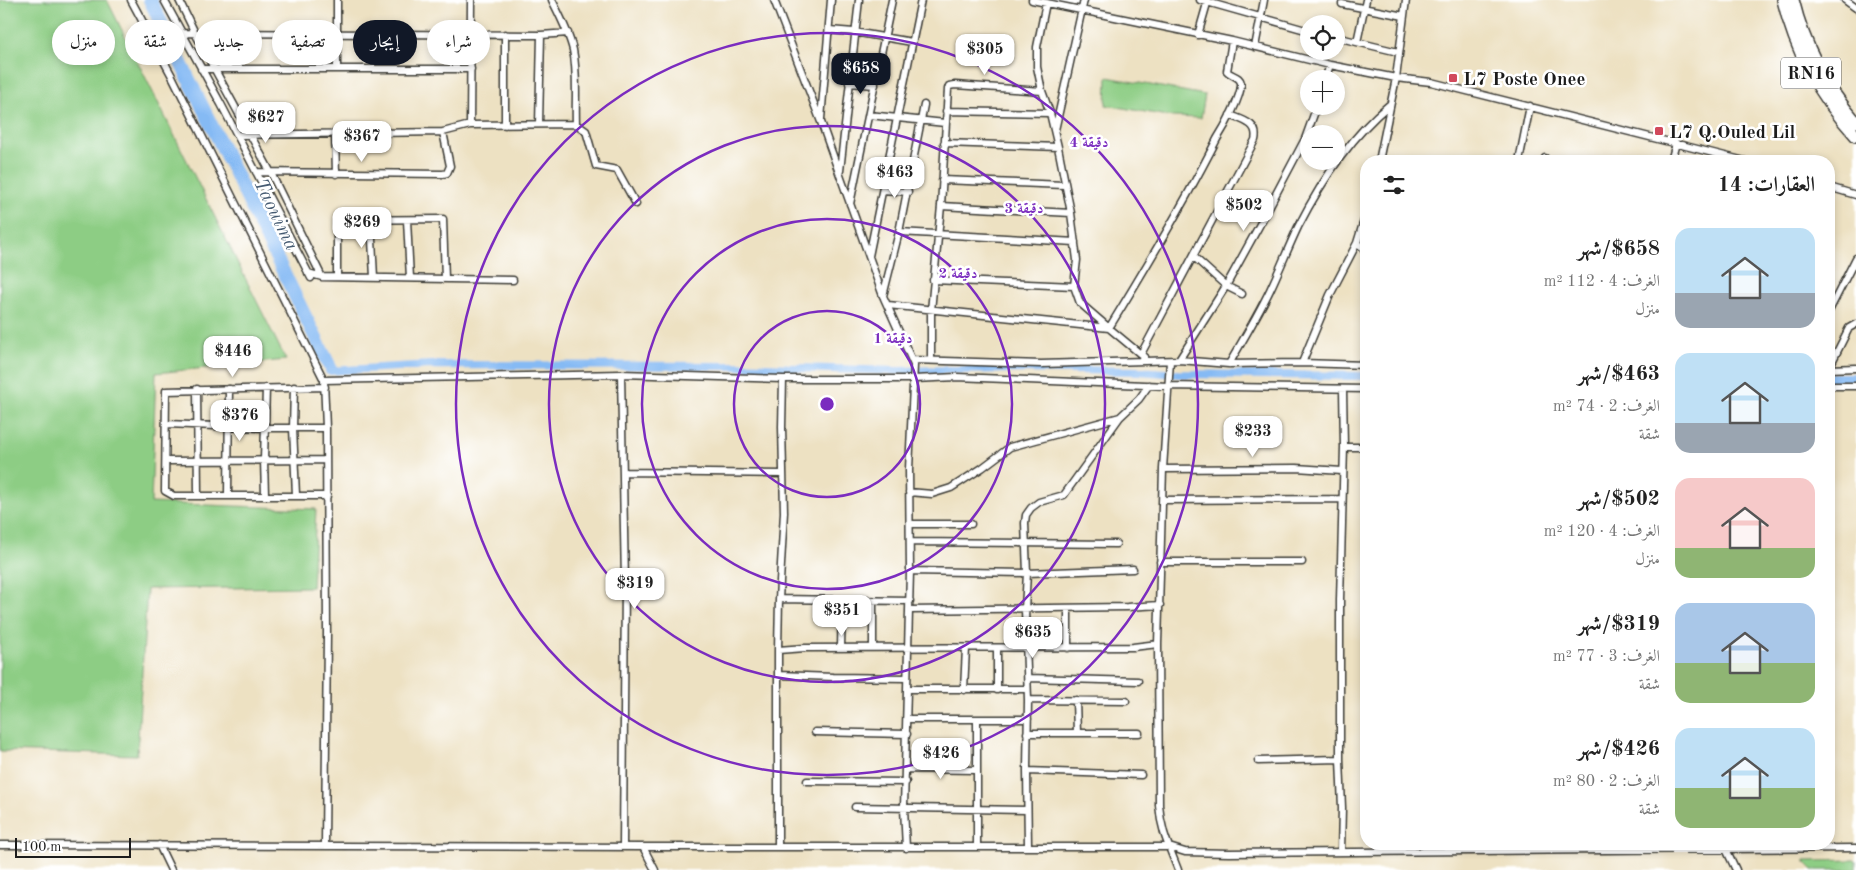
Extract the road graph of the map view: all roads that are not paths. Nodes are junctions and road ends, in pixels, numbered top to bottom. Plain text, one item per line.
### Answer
1 (131, 0) edge
2 (164, 0) edge
3 (179, 0) edge
4 (337, 0) edge
5 (471, 0) edge
6 (552, 0) edge
7 (774, 0) edge
8 (831, 0) edge
9 (859, 0) edge
10 (892, 0) edge
11 (921, 0) edge
12 (1032, 0) edge
13 (1084, 0) edge
14 (1200, 0) edge
15 (1264, 0) edge
16 (1366, 0) edge
17 (1406, 0) edge
18 (1783, 0) edge
19 (1793, 0) edge
20 (1845, 0) edge
21 (1208, 1) edge
22 (1046, 3) junction
23 (1342, 4) dead end
24 (1365, 8) junction
25 (1856, 8) edge
26 (1082, 11) junction
27 (1404, 16) junction
28 (1260, 18) junction
29 (175, 20) edge
30 (338, 20) edge
31 (471, 20) edge
32 (1300, 29) edge
33 (828, 30) junction
34 (185, 32) edge
35 (195, 32) joint
36 (854, 32) junction
37 (343, 33) edge
38 (427, 33) edge
39 (568, 33) junction
40 (490, 34) edge
41 (505, 34) junction
42 (541, 35) junction
43 (1198, 35) junction
44 (884, 36) junction
45 (185, 38) edge
46 (1345, 39) edge
47 (912, 42) junction
48 (1232, 42) junction
49 (1358, 42) junction
50 (1255, 47) junction
51 (1398, 52) junction
52 (1300, 57) edge
53 (1315, 60) edge
54 (213, 65) edge
55 (337, 65) edge
56 (471, 65) edge
57 (1330, 65) junction
58 (215, 68) junction
59 (337, 68) junction
60 (201, 69) junction
61 (471, 69) junction
62 (1328, 70) edge
63 (1396, 78) junction
64 (849, 83) junction
65 (875, 85) junction
66 (1042, 91) junction
67 (924, 105) dead end
68 (1389, 105) junction
69 (1530, 106) junction
70 (946, 111) junction
71 (1050, 113) junction
72 (869, 115) junction
73 (1230, 115) junction
74 (1313, 115) edge
75 (898, 118) junction
76 (922, 121) junction
77 (821, 122) junction
78 (1856, 122) edge
79 (945, 123) junction
80 (539, 124) junction
81 (576, 124) junction
82 (470, 125) junction
83 (505, 125) junction
84 (1054, 131) junction
85 (443, 132) junction
86 (335, 133) junction
87 (251, 134) junction
88 (237, 135) junction
89 (1856, 136) edge
90 (944, 143) junction
91 (1676, 144) junction
92 (1058, 147) junction
93 (1380, 155) edge
94 (1519, 155) edge
95 (1673, 155) edge
96 (1719, 155) edge
97 (256, 172) junction
98 (271, 173) junction
99 (336, 174) junction
100 (840, 175) junction
101 (942, 180) junction
102 (1064, 185) junction
103 (1835, 189) edge
104 (883, 190) junction
105 (908, 192) junction
106 (1856, 195) edge
107 (636, 204) dead end
108 (850, 205) junction
109 (941, 206) junction
110 (1071, 213) junction
111 (407, 220) junction
112 (371, 221) junction
113 (899, 232) junction
114 (938, 235) junction
115 (1360, 236) edge
116 (1075, 242) junction
117 (1357, 243) junction
118 (1360, 245) edge
119 (1194, 257) junction
120 (869, 258) junction
121 (1856, 258) edge
122 (322, 277) junction
123 (337, 277) junction
124 (374, 278) junction
125 (410, 278) junction
126 (445, 278) junction
127 (514, 280) dead end
128 (934, 280) junction
129 (1074, 286) junction
130 (1226, 286) junction
131 (1242, 294) dead end
132 (883, 296) junction
133 (1835, 299) edge
134 (888, 305) junction
135 (931, 311) junction
136 (1856, 324) edge
137 (1109, 328) junction
138 (1141, 354) junction
139 (1835, 357) edge
140 (932, 360) junction
141 (1179, 360) junction
142 (1149, 361) junction
143 (913, 363) junction
144 (1302, 363) junction
145 (1170, 364) junction
146 (1229, 364) junction
147 (1360, 365) edge
148 (1835, 368) edge
149 (1856, 368) edge
150 (621, 374) junction
151 (783, 379) junction
152 (914, 379) junction
153 (324, 383) junction
154 (1149, 385) junction
155 (1168, 386) junction
156 (1835, 386) edge
157 (1856, 386) edge
158 (294, 387) junction
159 (266, 388) junction
160 (197, 389) junction
161 (229, 389) junction
162 (1343, 389) junction
163 (1360, 389) edge
164 (1120, 417) junction
165 (167, 424) junction
166 (198, 426) junction
167 (230, 426) junction
168 (265, 428) junction
169 (294, 428) junction
170 (326, 428) junction
171 (1344, 446) junction
172 (1360, 447) edge
173 (198, 460) junction
174 (229, 460) junction
175 (264, 460) junction
176 (295, 460) junction
177 (326, 460) junction
178 (166, 461) junction
179 (1163, 469) junction
180 (1342, 471) junction
181 (623, 472) junction
182 (783, 474) junction
183 (909, 492) junction
184 (198, 495) junction
185 (265, 495) junction
186 (296, 495) junction
187 (228, 496) junction
188 (327, 496) junction
189 (1341, 499) junction
190 (1163, 500) junction
191 (910, 524) junction
192 (970, 524) dead end
193 (910, 542) junction
194 (1025, 543) junction
195 (1116, 544) dead end
196 (1160, 562) junction
197 (1302, 562) dead end
198 (1133, 569) dead end
199 (910, 571) junction
200 (1027, 573) junction
201 (778, 599) junction
202 (842, 600) junction
203 (873, 601) junction
204 (910, 601) junction
205 (1160, 605) junction
206 (1068, 608) junction
207 (1025, 609) junction
208 (910, 610) junction
209 (1158, 644) junction
210 (842, 648) junction
211 (873, 648) junction
212 (907, 648) junction
213 (966, 648) junction
214 (997, 648) junction
215 (1026, 648) junction
216 (1068, 648) junction
217 (778, 650) junction
218 (778, 675) junction
219 (907, 678) junction
220 (1028, 678) junction
221 (1138, 681) dead end
222 (907, 689) junction
223 (1027, 689) junction
224 (964, 690) junction
225 (997, 690) junction
226 (1028, 700) junction
227 (1076, 700) junction
228 (1126, 701) dead end
229 (906, 719) junction
230 (977, 720) junction
231 (1028, 720) junction
232 (814, 732) dead end
233 (1027, 733) junction
234 (1077, 733) junction
235 (1139, 733) dead end
236 (906, 734) junction
237 (1340, 759) junction
238 (1258, 761) dead end
239 (905, 769) junction
240 (977, 770) junction
241 (1027, 771) junction
242 (1141, 775) dead end
243 (807, 781) dead end
244 (906, 782) junction
245 (855, 807) dead end
246 (904, 808) junction
247 (977, 809) junction
248 (1027, 810) junction
249 (0, 845) edge
250 (159, 845) junction
251 (325, 845) junction
252 (978, 846) junction
253 (1028, 846) junction
254 (623, 847) junction
255 (643, 847) junction
256 (778, 847) junction
257 (1169, 847) junction
258 (906, 848) junction
259 (1835, 848) edge
260 (1856, 848) edge
261 (1380, 850) edge
262 (1726, 850) edge
263 (1341, 851) junction
264 (171, 870) edge
265 (655, 870) edge
266 (1178, 870) edge
267 (1736, 870) edge

1 - 153 street
2 - 29 street
3 - 35 street
4 - 30 street
5 - 31 street
6 - 39 street
7 - 77 street
8 - 33 street
9 - 36 street
10 - 44 street
11 - 47 street
12 - 22 street
13 - 26 street
14 - 21 street
15 - 28 street
16 - 24 street
17 - 27 street
18 - 89 highway, RN16
19 - 78 highway, RN16
20 - 25 street
21 - 28 street
21 - 43 street
22 - 26 street
22 - 66 street
23 - 24 street
24 - 27 street
24 - 49 street
26 - 43 street
26 - 84 street
27 - 51 street
28 - 32 street
28 - 50 street
33 - 36 street
33 - 77 street
34 - 35 street
36 - 44 street
36 - 64 street
37 - 38 street
39 - 42 street
39 - 81 street
40 - 41 street
41 - 42 street
41 - 83 street
42 - 80 street
43 - 48 street
44 - 47 street
44 - 65 street
45 - 60 street
46 - 49 street
47 - 75 street
48 - 50 street
48 - 73 street
49 - 51 street
50 - 52 street
51 - 63 street
53 - 57 street
54 - 58 street
55 - 59 street
56 - 61 street
57 - 62 street
57 - 63 street
58 - 59 street
58 - 60 street
58 - 87 street
59 - 61 street
60 - 88 street
61 - 82 street
63 - 68 street
63 - 69 street
64 - 65 street
64 - 100 street
65 - 72 street
66 - 70 street
66 - 71 street
67 - 76 street
68 - 93 street
68 - 146 street
69 - 91 street
69 - 94 street
70 - 71 street
70 - 79 street
71 - 84 street
72 - 75 street
72 - 108 street
73 - 119 street
73 - 137 street
74 - 130 street
75 - 76 street
75 - 104 street
76 - 79 street
76 - 105 street
77 - 100 street
79 - 90 street
80 - 81 street
80 - 83 street
81 - 107 street
82 - 83 street
82 - 85 street
84 - 92 street
85 - 86 street
85 - 99 street
86 - 87 street
86 - 99 street
87 - 88 street
87 - 98 street
88 - 97 street
90 - 92 street
90 - 101 street
91 - 95 street
91 - 96 street
92 - 102 street
97 - 98 street
97 - 122 street
98 - 99 street
98 - 122 street
100 - 108 street
101 - 102 street
101 - 109 street
102 - 110 street
103 - 106 street
104 - 105 street
104 - 120 street
105 - 113 street
108 - 120 street
109 - 110 street
109 - 114 street
110 - 116 street
111 - 112 street
111 - 125 street
111 - 126 street
112 - 123 street
112 - 124 street
113 - 114 street
113 - 132 street
114 - 116 street
114 - 128 street
115 - 117 street
116 - 129 street
117 - 118 street
117 - 144 street
119 - 130 street
119 - 138 street
120 - 132 street
121 - 133 street
122 - 123 street
123 - 124 street
124 - 125 street
125 - 126 street
126 - 127 street
128 - 129 street
128 - 135 street
129 - 137 street
130 - 131 street
130 - 141 street
132 - 134 street
134 - 135 street
134 - 143 street
135 - 137 street
135 - 140 street
136 - 139 street
137 - 138 street
138 - 142 street
140 - 142 street
140 - 143 street
141 - 145 street
141 - 146 street
142 - 145 street
143 - 152 street
144 - 146 street
144 - 147 street
145 - 155 street
148 - 149 street
150 - 151 street
150 - 153 street
150 - 181 street
151 - 152 street
151 - 182 street
152 - 154 street
152 - 183 street
153 - 158 street
153 - 170 street
154 - 155 street
154 - 164 street
155 - 162 street
155 - 179 street
156 - 157 street
158 - 159 street
158 - 169 street
159 - 161 street
159 - 168 street
160 - 161 street
160 - 165 street
160 - 166 street
161 - 167 street
162 - 163 street
162 - 171 street
164 - 183 street
164 - 194 street
165 - 166 street
165 - 178 street
166 - 167 street
166 - 173 street
167 - 168 street
167 - 174 street
168 - 169 street
168 - 175 street
169 - 170 street
169 - 176 street
170 - 177 street
171 - 172 street
171 - 180 street
173 - 174 street
173 - 178 street
173 - 184 street
174 - 175 street
174 - 187 street
175 - 176 street
175 - 185 street
176 - 177 street
176 - 186 street
177 - 188 street
178 - 184 street
179 - 180 street
179 - 190 street
180 - 189 street
181 - 182 street
181 - 254 street
182 - 201 street
183 - 191 street
184 - 187 street
185 - 186 street
185 - 187 street
186 - 188 street
188 - 251 street
189 - 190 street
189 - 237 street
190 - 196 street
191 - 192 street
191 - 193 street
193 - 194 street
193 - 199 street
194 - 195 street
194 - 200 street
196 - 197 street
196 - 205 street
198 - 200 street
199 - 200 street
199 - 204 street
200 - 207 street
201 - 202 street
201 - 217 street
202 - 203 street
202 - 210 street
203 - 204 street
203 - 211 street
204 - 208 street
205 - 206 street
205 - 209 street
206 - 207 street
206 - 216 street
207 - 208 street
207 - 215 street
208 - 212 street
209 - 216 street
209 - 257 street
210 - 211 street
210 - 217 street
211 - 212 street
212 - 213 street
212 - 219 street
213 - 214 street
213 - 224 street
214 - 215 street
214 - 225 street
215 - 216 street
215 - 220 street
217 - 218 street
218 - 219 street
218 - 256 street
219 - 222 street
220 - 221 street
220 - 223 street
222 - 224 street
222 - 229 street
223 - 225 street
223 - 226 street
224 - 225 street
226 - 227 street
226 - 231 street
227 - 228 street
227 - 234 street
229 - 230 street
229 - 236 street
230 - 231 street
230 - 240 street
231 - 233 street
232 - 236 street
233 - 234 street
233 - 241 street
234 - 235 street
236 - 239 street
237 - 238 street
237 - 263 street
239 - 240 street
239 - 244 street
240 - 247 street
241 - 242 street
241 - 248 street
243 - 244 street
244 - 246 street
245 - 246 street
246 - 247 street
246 - 258 street
247 - 248 street
247 - 252 street
248 - 253 street
249 - 250 street
250 - 251 street
250 - 264 street
251 - 254 street
252 - 253 street
252 - 258 street
253 - 257 street
254 - 255 street
255 - 256 street
255 - 265 street
256 - 258 street
257 - 263 street
257 - 266 street
259 - 260 street
261 - 263 street
262 - 267 street

